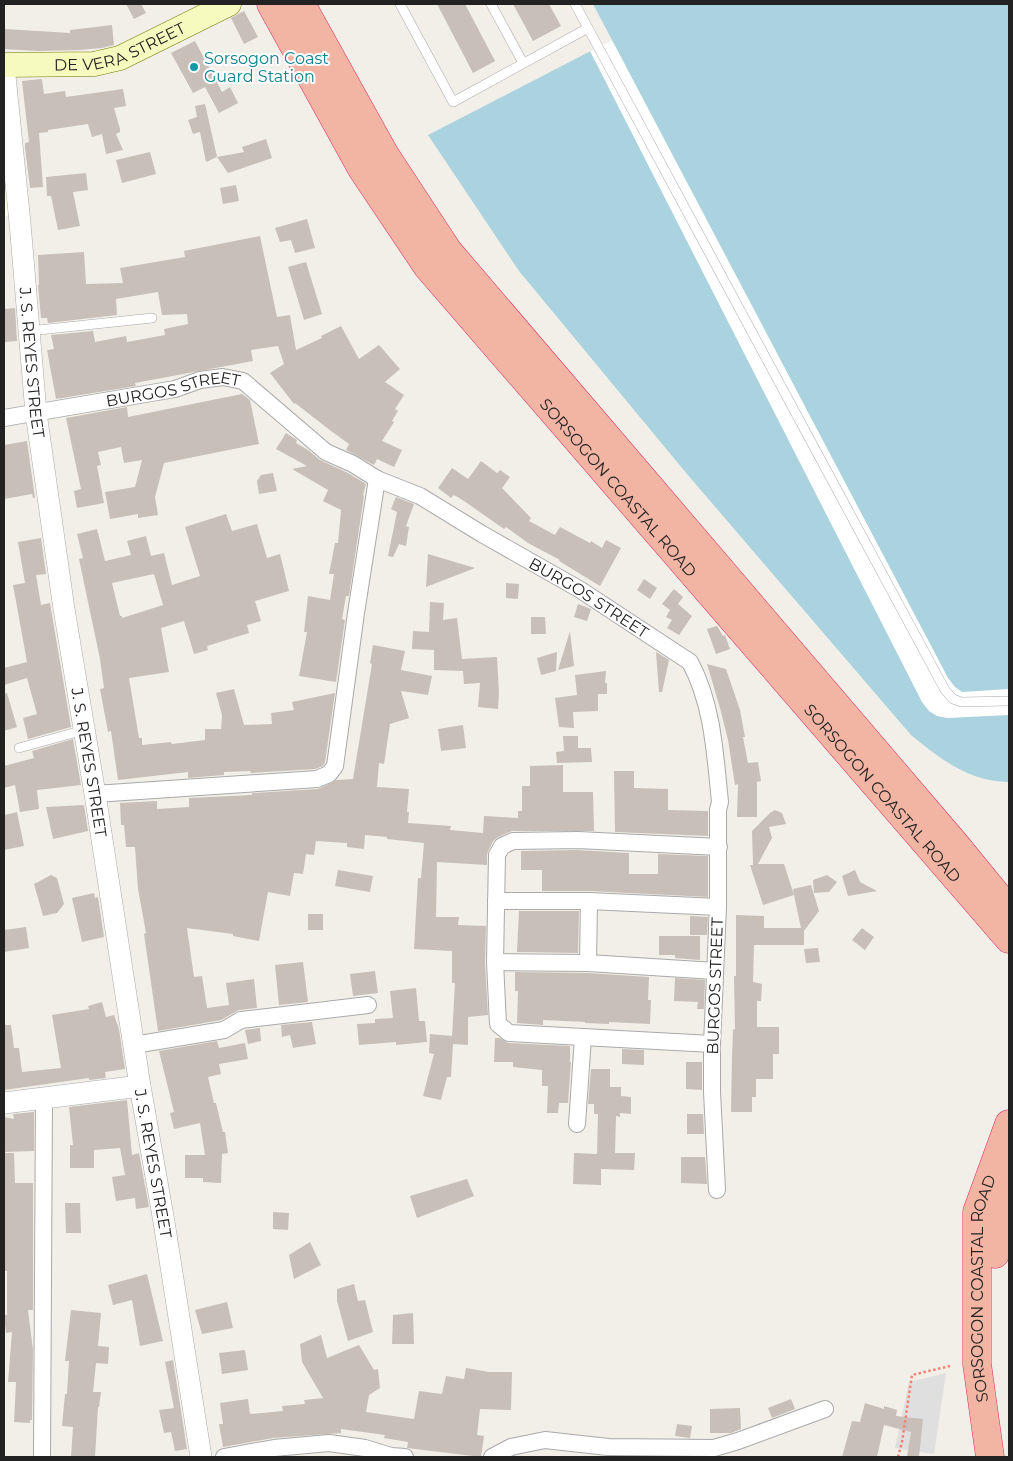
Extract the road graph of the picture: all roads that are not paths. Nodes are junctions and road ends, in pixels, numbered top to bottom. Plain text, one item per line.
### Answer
1 (229, 4) edge
2 (272, 4) edge
3 (301, 4) edge
4 (400, 4) edge
5 (491, 4) edge
6 (575, 4) edge
7 (588, 28) junction
8 (523, 63) junction
9 (4, 66) edge
10 (12, 223) edge
11 (152, 318) dead end
12 (29, 331) junction
13 (36, 413) junction
14 (4, 418) edge
15 (377, 479) junction
16 (1009, 701) edge
17 (84, 730) junction
18 (19, 748) dead end
19 (95, 794) junction
20 (719, 847) junction
21 (496, 900) junction
22 (589, 901) junction
23 (718, 907) junction
24 (1009, 910) edge
25 (1009, 939) edge
26 (495, 962) junction
27 (588, 963) junction
28 (716, 971) junction
29 (368, 1005) dead end
30 (583, 1037) junction
31 (712, 1044) junction
32 (134, 1045) junction
33 (140, 1086) junction
34 (44, 1098) junction
35 (4, 1103) edge
36 (577, 1124) dead end
37 (1009, 1124) edge
38 (1009, 1182) edge
39 (717, 1190) dead end
40 (825, 1409) dead end
41 (42, 1457) edge
42 (201, 1457) edge
43 (224, 1457) edge
44 (405, 1457) edge
45 (492, 1457) edge
46 (990, 1457) edge
47 (1006, 1457) edge

1 - 9 main road, DE VERA STREET
2 - 25 highway, SORSOGON COASTAL ROAD
3 - 24 highway, SORSOGON COASTAL ROAD
4 - 8 lane
5 - 8 lane
6 - 7 lane
7 - 8 lane
7 - 16 lane
9 - 10 street, J. S. REYES STREET
10 - 12 street, J. S. REYES STREET
11 - 12 lane
12 - 13 street, J. S. REYES STREET
13 - 14 street, BURGOS STREET
13 - 15 street, BURGOS STREET
13 - 17 street, J. S. REYES STREET
15 - 19 street
15 - 20 street, BURGOS STREET
17 - 18 lane
17 - 19 street, J. S. REYES STREET
19 - 32 street, J. S. REYES STREET
20 - 21 street
20 - 23 street, BURGOS STREET
21 - 22 street
21 - 26 street
22 - 23 street
22 - 27 street
23 - 28 street, BURGOS STREET
26 - 27 street
26 - 30 street
27 - 28 street
28 - 31 street, BURGOS STREET
29 - 32 street
30 - 31 street
30 - 36 street
31 - 39 street, BURGOS STREET
32 - 33 street, J. S. REYES STREET
33 - 34 street
33 - 42 street, J. S. REYES STREET
34 - 35 street
34 - 41 street
37 - 46 highway, SORSOGON COASTAL ROAD
38 - 47 highway, SORSOGON COASTAL ROAD
40 - 45 street
43 - 44 street

